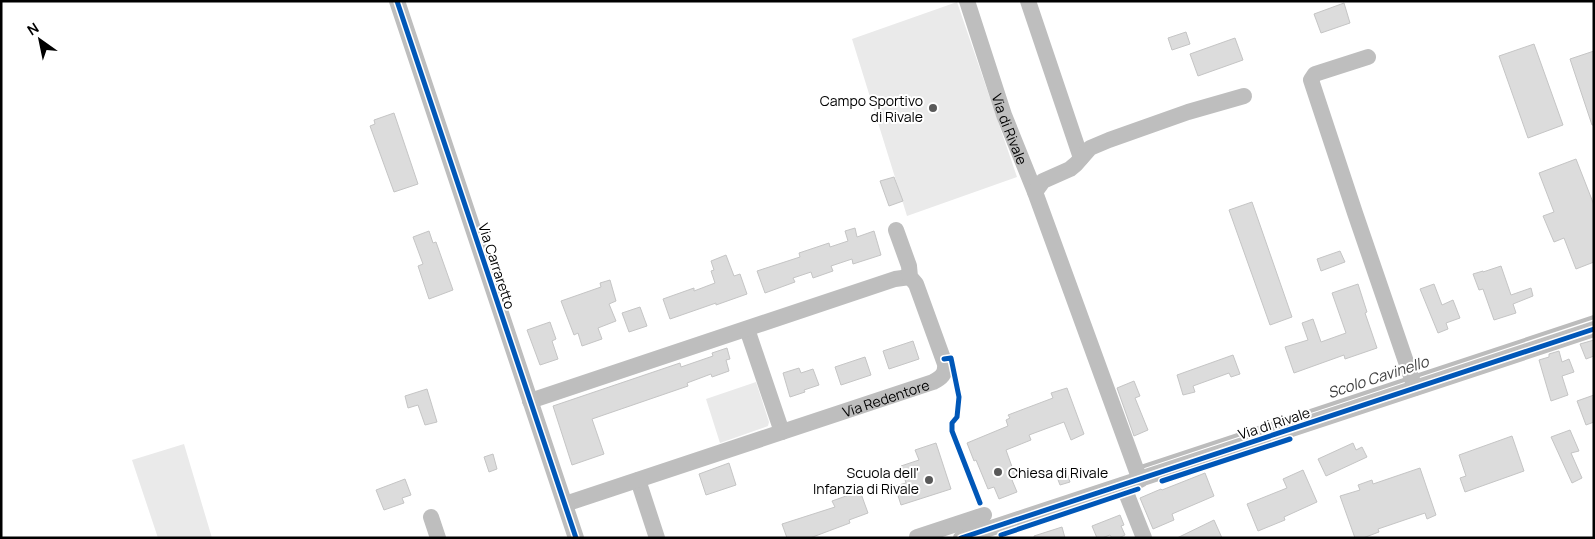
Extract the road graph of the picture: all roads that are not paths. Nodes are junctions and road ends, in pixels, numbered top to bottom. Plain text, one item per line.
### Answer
1 (397, 1) edge
2 (967, 1) edge
3 (1028, 1) edge
4 (1368, 57) dead end
5 (1244, 96) dead end
6 (1081, 158) junction
7 (1035, 192) junction
8 (896, 230) dead end
9 (910, 277) junction
10 (747, 328) junction
11 (1594, 329) edge
12 (1413, 380) junction
13 (530, 401) junction
14 (782, 432) junction
15 (638, 480) junction
16 (1140, 480) junction
17 (1123, 485) junction
18 (565, 504) junction
19 (431, 518) dead end
20 (986, 521) edge
21 (438, 538) edge
22 (576, 538) edge
23 (657, 538) edge
24 (917, 538) edge
25 (961, 538) edge
26 (1144, 538) edge

1 - 13 street, Via Carraretto
2 - 7 street, Via di Rivale
3 - 6 street
4 - 12 street
5 - 6 street
6 - 7 street
7 - 16 street, Via di Rivale
8 - 9 street, Via Redentore
9 - 10 street
9 - 14 street, Via Redentore
10 - 13 street
10 - 14 street
11 - 12 street, Via di Rivale
12 - 16 street, Via di Rivale
13 - 18 street, Via Carraretto
14 - 15 street, Via Redentore
15 - 18 street, Via Redentore
15 - 23 street
16 - 17 street, Via di Rivale
17 - 20 street, Via di Rivale
17 - 26 street
18 - 22 street, Via Carraretto
19 - 21 street
20 - 24 street
20 - 25 street, Via di Rivale

